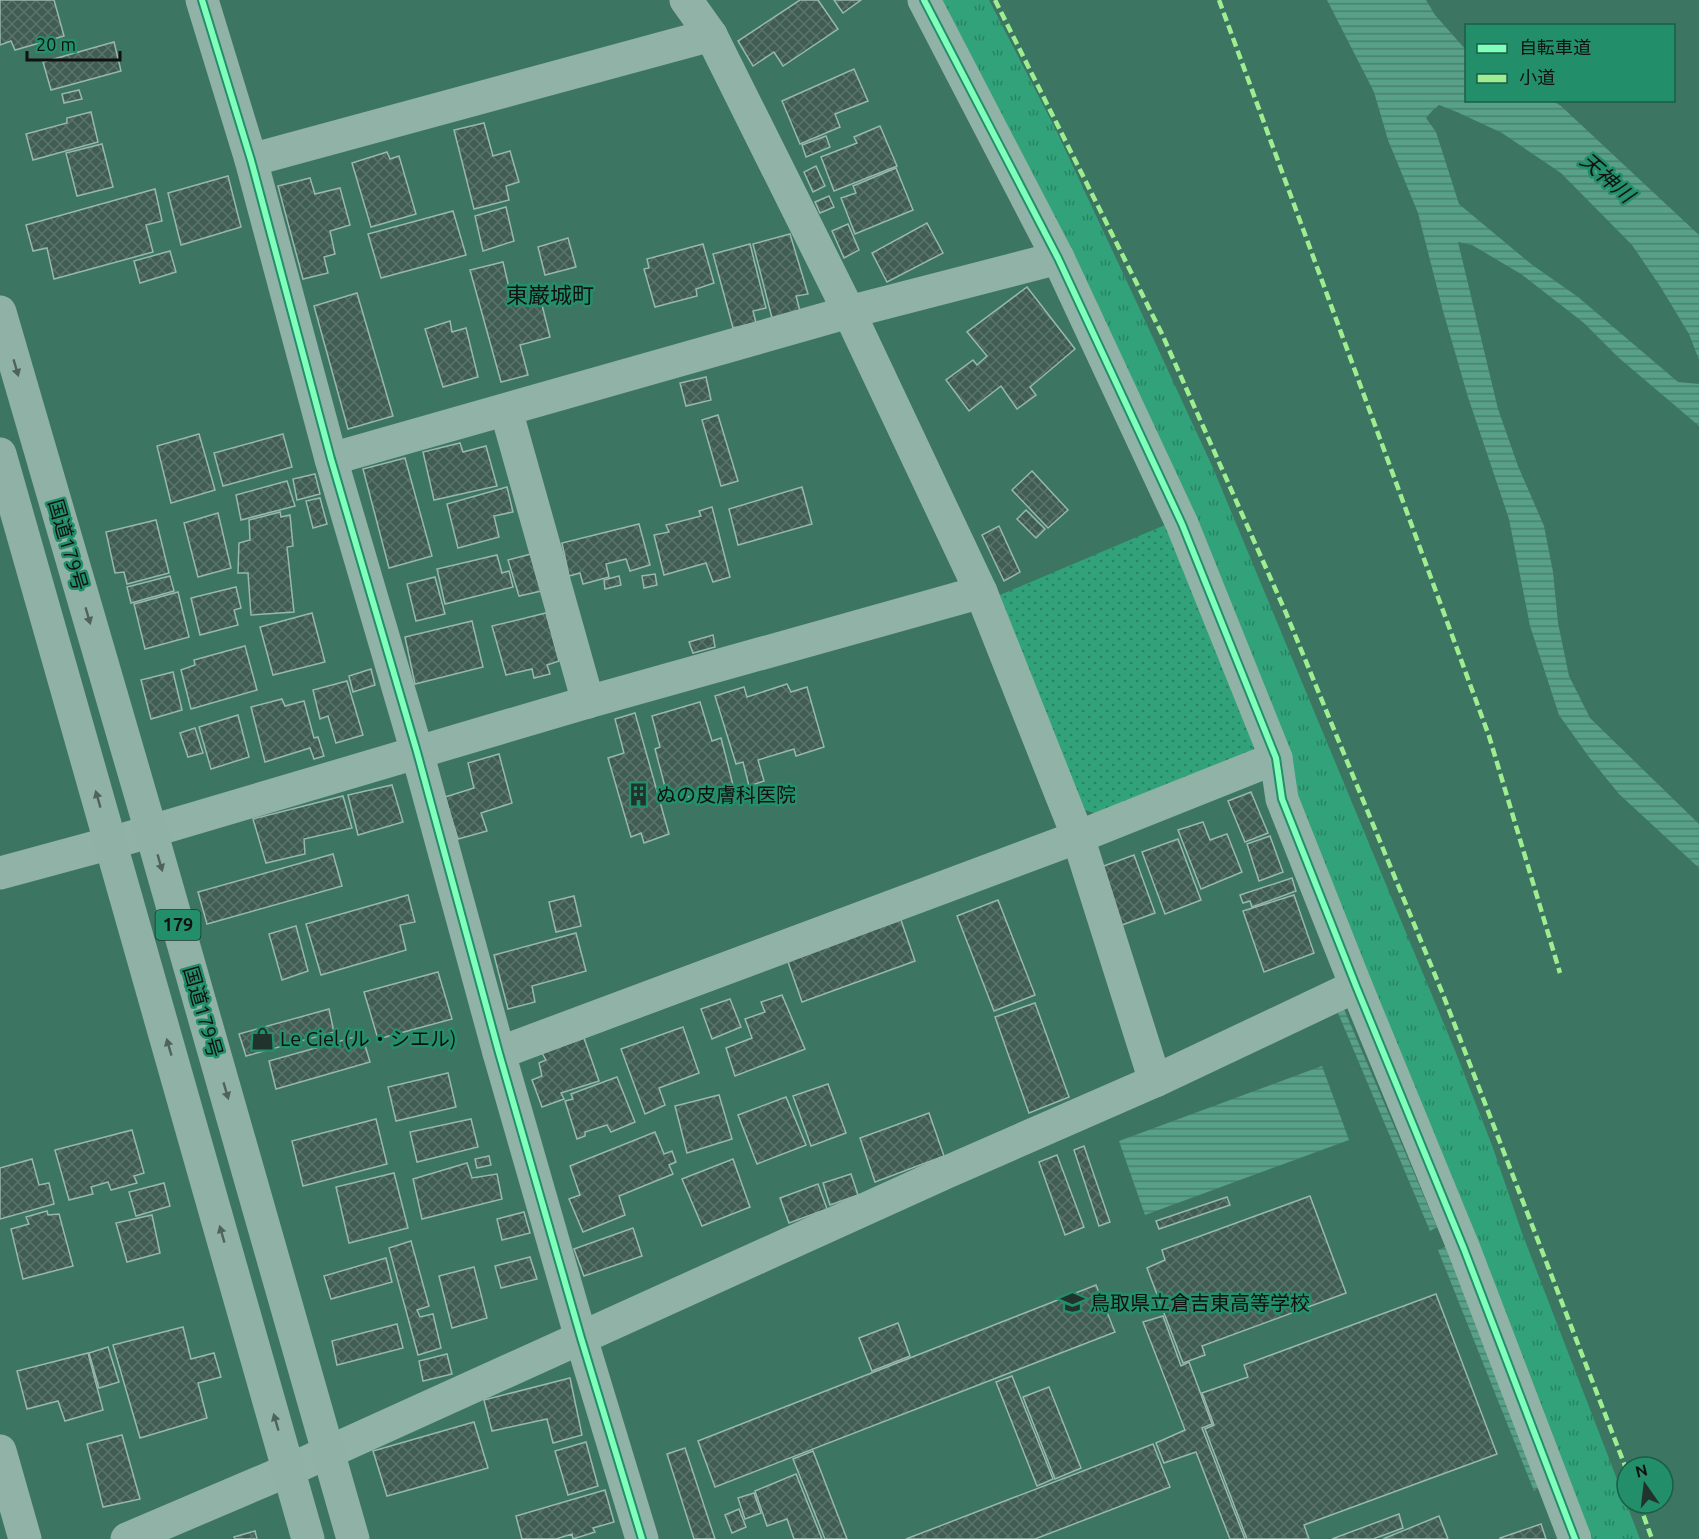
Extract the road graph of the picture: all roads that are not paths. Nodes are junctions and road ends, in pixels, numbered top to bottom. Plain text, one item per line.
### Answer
1 (202, 0) edge
2 (687, 0) edge
3 (924, 0) edge
4 (711, 35) junction
5 (251, 160) junction
6 (1058, 258) junction
7 (0, 312) edge
8 (849, 312) junction
9 (506, 410) junction
10 (0, 453) edge
11 (331, 459) junction
12 (981, 592) junction
13 (588, 702) junction
14 (417, 752) junction
15 (1276, 758) junction
16 (151, 831) junction
17 (1078, 837) junction
18 (111, 843) junction
19 (0, 873) edge
20 (1356, 986) junction
21 (499, 1053) junction
22 (1155, 1081) junction
23 (581, 1338) junction
24 (0, 1451) edge
25 (329, 1451) junction
26 (289, 1470) junction
27 (25, 1539) edge
28 (128, 1539) edge
29 (308, 1539) edge
30 (353, 1539) edge
31 (642, 1539) edge
32 (1575, 1539) edge

1 - 5 street
2 - 4 street
3 - 6 street
4 - 5 street
4 - 8 street
5 - 11 street
6 - 8 street
6 - 15 street
7 -> 16 highway, 国道179号 / 179
8 - 9 street
8 - 12 street
9 - 11 street
9 - 13 street
18 -> 10 highway, 国道179号 / 179
11 - 14 street
12 - 13 street
12 - 17 street
13 - 14 street
14 - 16 street
14 - 21 street
15 - 17 street
15 - 20 street
16 - 18 street
16 -> 25 highway, 国道179号 / 179
17 - 21 street
17 - 22 street
18 - 19 street
26 -> 18 highway, 国道179号 / 179
20 - 22 street
20 - 32 street
21 - 23 street
22 - 23 street
23 - 25 street
23 - 31 street
24 - 27 street
25 - 26 street
25 - 30 highway, 国道179号 / 179
26 - 28 street
26 - 29 highway, 国道179号 / 179

